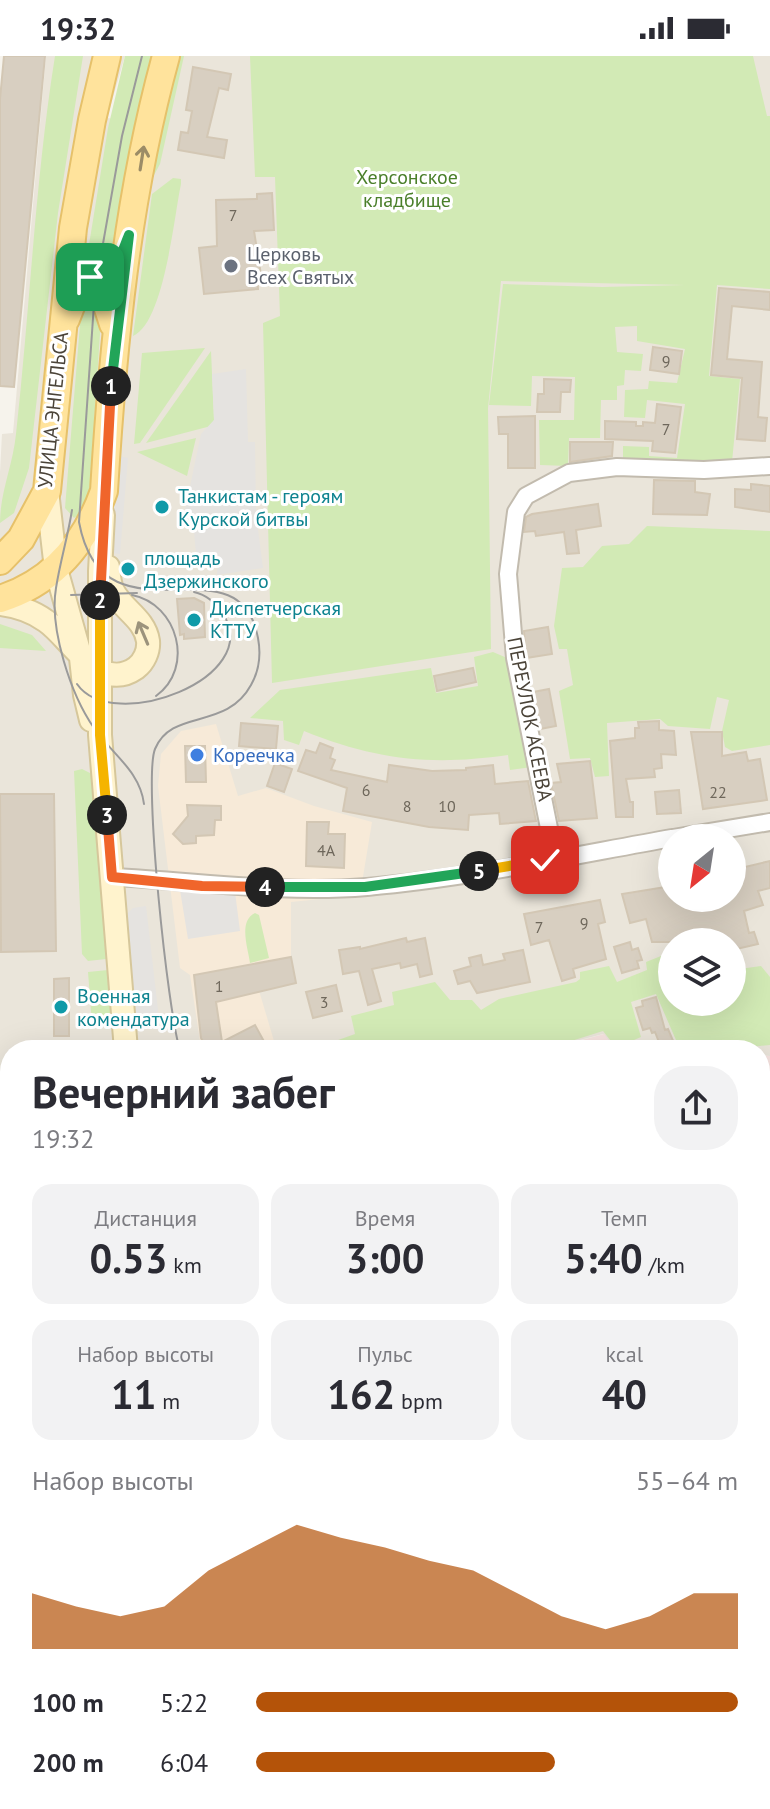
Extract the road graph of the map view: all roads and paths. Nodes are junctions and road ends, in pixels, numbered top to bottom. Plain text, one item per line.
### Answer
1 (166, 56) edge
2 (103, 64) edge
3 (73, 228) junction
4 (129, 235) junction
5 (61, 334) junction
6 (115, 343) junction
7 (769, 466) edge
8 (47, 491) junction
9 (104, 503) junction
10 (0, 561) edge
11 (56, 569) junction
12 (0, 601) edge
13 (90, 664) junction
14 (770, 822) edge
15 (746, 826) edge
16 (658, 840) edge
17 (555, 858) junction
18 (112, 877) junction
19 (128, 1040) edge

4 -> 1 main road
2 - 3 main road, УЛИЦА ЭНГЕЛЬСА
3 - 4 main road
3 - 5 main road, УЛИЦА ЭНГЕЛЬСА
4 - 6 main road
5 - 6 main road
5 - 8 main road, УЛИЦА ЭНГЕЛЬСА
6 - 9 main road
7 - 17 street, ПЕРЕУЛОК АСЕЕВА
8 - 10 main road, УЛИЦА ЭНГЕЛЬСА
8 - 11 street
9 - 11 main road
9 - 13 street
13 -> 9 street
11 - 12 main road
11 - 13 street
12 - 13 street
13 - 18 street
14 - 15 street
16 - 17 street
17 - 18 street
18 - 19 street

